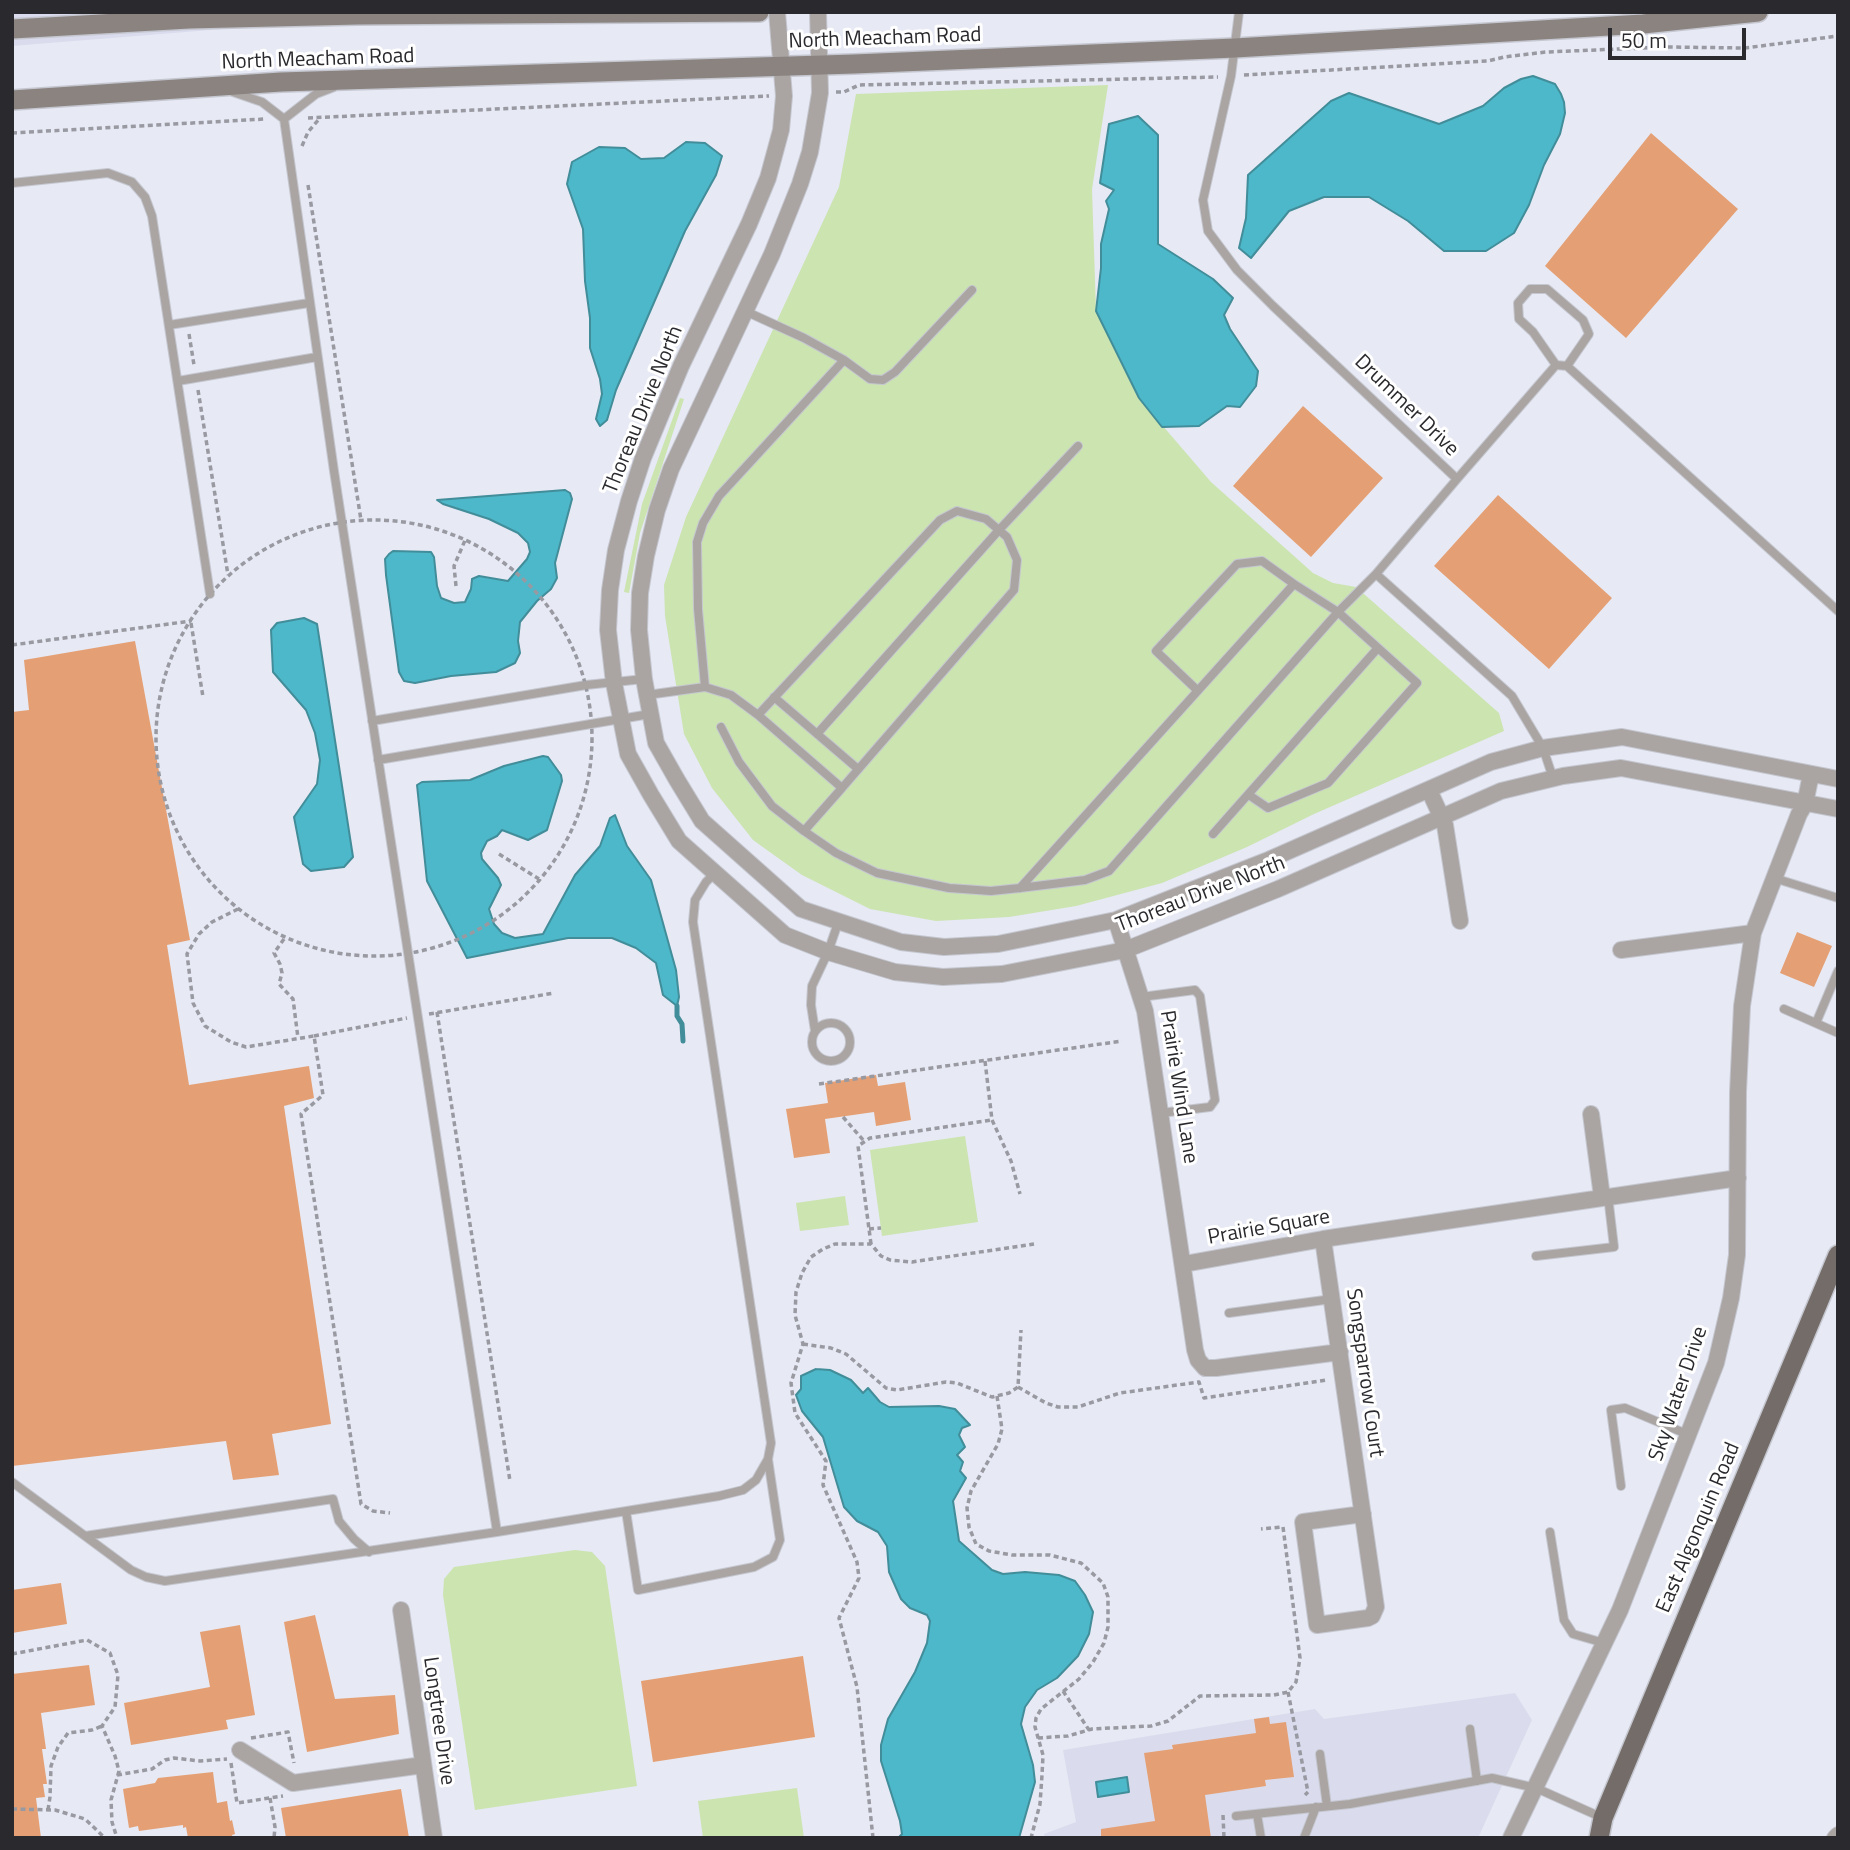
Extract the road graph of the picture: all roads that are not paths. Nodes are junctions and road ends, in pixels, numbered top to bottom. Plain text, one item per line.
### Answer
1 (759, 12) edge
2 (777, 12) edge
3 (818, 12) edge
4 (1239, 12) edge
5 (1758, 12) edge
6 (12, 29) edge
7 (1235, 48) junction
8 (819, 65) junction
9 (781, 66) junction
10 (373, 79) junction
11 (214, 87) junction
12 (12, 100) edge
13 (284, 119) junction
14 (12, 183) edge
15 (972, 289) dead end
16 (309, 303) junction
17 (745, 311) junction
18 (169, 325) junction
19 (317, 357) junction
20 (844, 360) junction
21 (1556, 365) junction
22 (1567, 366) junction
23 (178, 381) junction
24 (1078, 446) dead end
25 (1457, 479) junction
26 (999, 530) junction
27 (1376, 574) junction
28 (1294, 584) junction
29 (210, 594) road end
30 (1838, 611) edge
31 (1338, 612) junction
32 (1377, 649) junction
33 (614, 683) junction
34 (645, 687) junction
35 (705, 687) junction
36 (1198, 690) junction
37 (774, 697) junction
38 (650, 714) junction
39 (758, 715) junction
40 (621, 718) junction
41 (372, 721) junction
42 (721, 727) dead end
43 (817, 734) junction
44 (1543, 748) junction
45 (378, 760) junction
46 (858, 769) junction
47 (1811, 774) junction
48 (1553, 778) junction
49 (1838, 779) edge
50 (842, 789) junction
51 (1429, 790) junction
52 (1249, 795) junction
53 (1805, 804) junction
54 (1838, 810) edge
55 (1441, 818) junction
56 (804, 831) junction
57 (1213, 834) dead end
58 (714, 874) junction
59 (1774, 878) junction
60 (1020, 888) junction
61 (1838, 898) edge
62 (1116, 920) junction
63 (1460, 921) dead end
64 (838, 923) junction
65 (1753, 933) junction
66 (1125, 950) junction
67 (1621, 950) dead end
68 (828, 951) junction
69 (1838, 972) edge
70 (1828, 994) junction
71 (1141, 997) junction
72 (1838, 998) edge
73 (1784, 1009) dead end
74 (1816, 1023) junction
75 (815, 1031) junction
76 (1838, 1033) edge
77 (1161, 1113) junction
78 (1591, 1115) dead end
79 (1738, 1178) junction
80 (1605, 1196) junction
81 (1323, 1239) junction
82 (1838, 1255) edge
83 (1536, 1256) dead end
84 (1184, 1264) junction
85 (1332, 1299) junction
86 (1229, 1313) dead end
87 (1340, 1352) junction
88 (1689, 1434) junction
89 (768, 1460) junction
90 (12, 1482) edge
91 (1621, 1486) dead end
92 (626, 1511) junction
93 (1363, 1514) junction
94 (498, 1532) junction
95 (1550, 1532) dead end
96 (85, 1536) junction
97 (369, 1552) junction
98 (401, 1611) dead end
99 (1604, 1643) junction
100 (1470, 1729) dead end
101 (235, 1754) road end
102 (1320, 1754) dead end
103 (423, 1766) junction
104 (1477, 1781) junction
105 (1536, 1788) junction
106 (1327, 1806) junction
107 (1316, 1807) junction
108 (1257, 1814) junction
109 (1236, 1816) dead end
110 (1603, 1818) junction
111 (434, 1838) edge
112 (1261, 1838) edge
113 (1304, 1838) edge
114 (1511, 1838) edge
115 (1587, 1838) edge
116 (1599, 1838) edge

1 - 6 main road, North Meacham Road
2 - 9 street, Thoreau Drive North
3 - 8 street, Thoreau Drive North
4 - 7 lane, Drummer Drive
5 - 7 main road, North Meacham Road
7 - 8 main road, North Meacham Road
7 - 25 lane, Drummer Drive
8 - 9 main road, North Meacham Road
8 - 17 street, Thoreau Drive North
9 - 10 main road, North Meacham Road
9 - 33 street, Thoreau Drive North
10 - 11 main road, North Meacham Road
10 - 13 lane
11 - 12 main road, North Meacham Road
11 - 13 lane
13 - 16 lane
14 - 18 lane
15 - 20 lane
16 - 18 lane
16 - 19 lane
17 - 20 lane
17 - 34 street, Thoreau Drive North
18 - 23 lane
19 - 23 lane
19 - 41 lane
20 - 35 lane
21 - 22 lane
21 - 22 lane
21 - 25 lane
22 - 30 lane
23 - 29 lane
24 - 26 lane
25 - 27 lane, Drummer Drive
26 - 37 lane
26 - 43 lane
26 - 46 lane
27 - 31 lane, Drummer Drive
27 - 44 lane
28 - 31 lane
28 - 36 lane
28 - 36 lane
31 - 32 lane
31 - 60 lane, Drummer Drive
32 - 52 lane
32 - 52 lane
33 - 34 lane
33 - 40 street, Thoreau Drive North
33 - 41 lane
34 - 35 lane
34 - 38 street, Thoreau Drive North
35 - 39 lane
36 - 60 lane
37 - 39 lane
37 - 43 lane
38 - 40 lane
38 - 64 street, Thoreau Drive North
39 - 50 lane
40 - 45 lane
40 - 58 street, Thoreau Drive North
41 - 45 lane
42 - 56 lane, Drummer Drive
43 - 46 lane
44 - 47 street, Thoreau Drive North
44 - 48 lane
44 - 51 street, Thoreau Drive North
45 - 94 lane
46 - 50 lane
47 - 49 street, Thoreau Drive North
47 - 53 street, Sky Water Drive
48 - 53 street, Thoreau Drive North
48 - 55 street, Thoreau Drive North
50 - 56 lane
51 - 55 street
51 - 62 street, Thoreau Drive North
52 - 57 lane
53 - 54 street, Thoreau Drive North
53 - 59 street, Sky Water Drive
55 - 63 street
55 - 66 street, Thoreau Drive North
56 - 60 lane, Drummer Drive
58 - 68 street, Thoreau Drive North
58 - 89 lane
59 - 61 lane
59 - 65 street, Sky Water Drive
62 - 64 street, Thoreau Drive North
62 - 66 street, Prairie Wind Lane
64 - 68 lane
65 - 67 street
65 - 79 street, Sky Water Drive
66 - 68 street, Thoreau Drive North
66 - 71 street, Prairie Wind Lane
68 - 75 lane
69 - 70 lane
70 - 72 lane
70 - 74 lane
71 - 77 street, Prairie Wind Lane
71 - 77 lane
73 - 74 lane
74 - 76 lane
75 - 75 lane
77 - 84 street, Prairie Wind Lane
78 - 80 street
79 - 80 street
79 - 88 street, Sky Water Drive
80 - 81 street, Prairie Square
80 - 83 lane
81 - 84 street, Prairie Square
81 - 85 street, Songsparrow Court
82 - 110 main road, East Algonquin Road
84 - 87 street, Prairie Square
85 - 86 lane
85 - 87 street, Songsparrow Court
87 - 93 street, Songsparrow Court
88 - 91 lane
88 - 99 street, Sky Water Drive
89 - 92 lane
89 - 92 lane
90 - 96 lane
92 - 94 lane
93 - 93 street, Songsparrow Court
94 - 97 lane
95 - 99 lane
96 - 97 lane
96 - 97 lane
98 - 103 street, Longtree Drive
99 - 105 street, Sky Water Drive
100 - 104 lane
101 - 103 street
102 - 106 lane
103 - 111 street, Longtree Drive
104 - 105 lane
104 - 106 lane
105 - 110 lane
105 - 114 street, Sky Water Drive
106 - 107 lane
107 - 108 lane
107 - 113 lane
108 - 109 lane
108 - 112 lane
110 - 115 main road, East Algonquin Road
110 - 116 main road, East Algonquin Road

